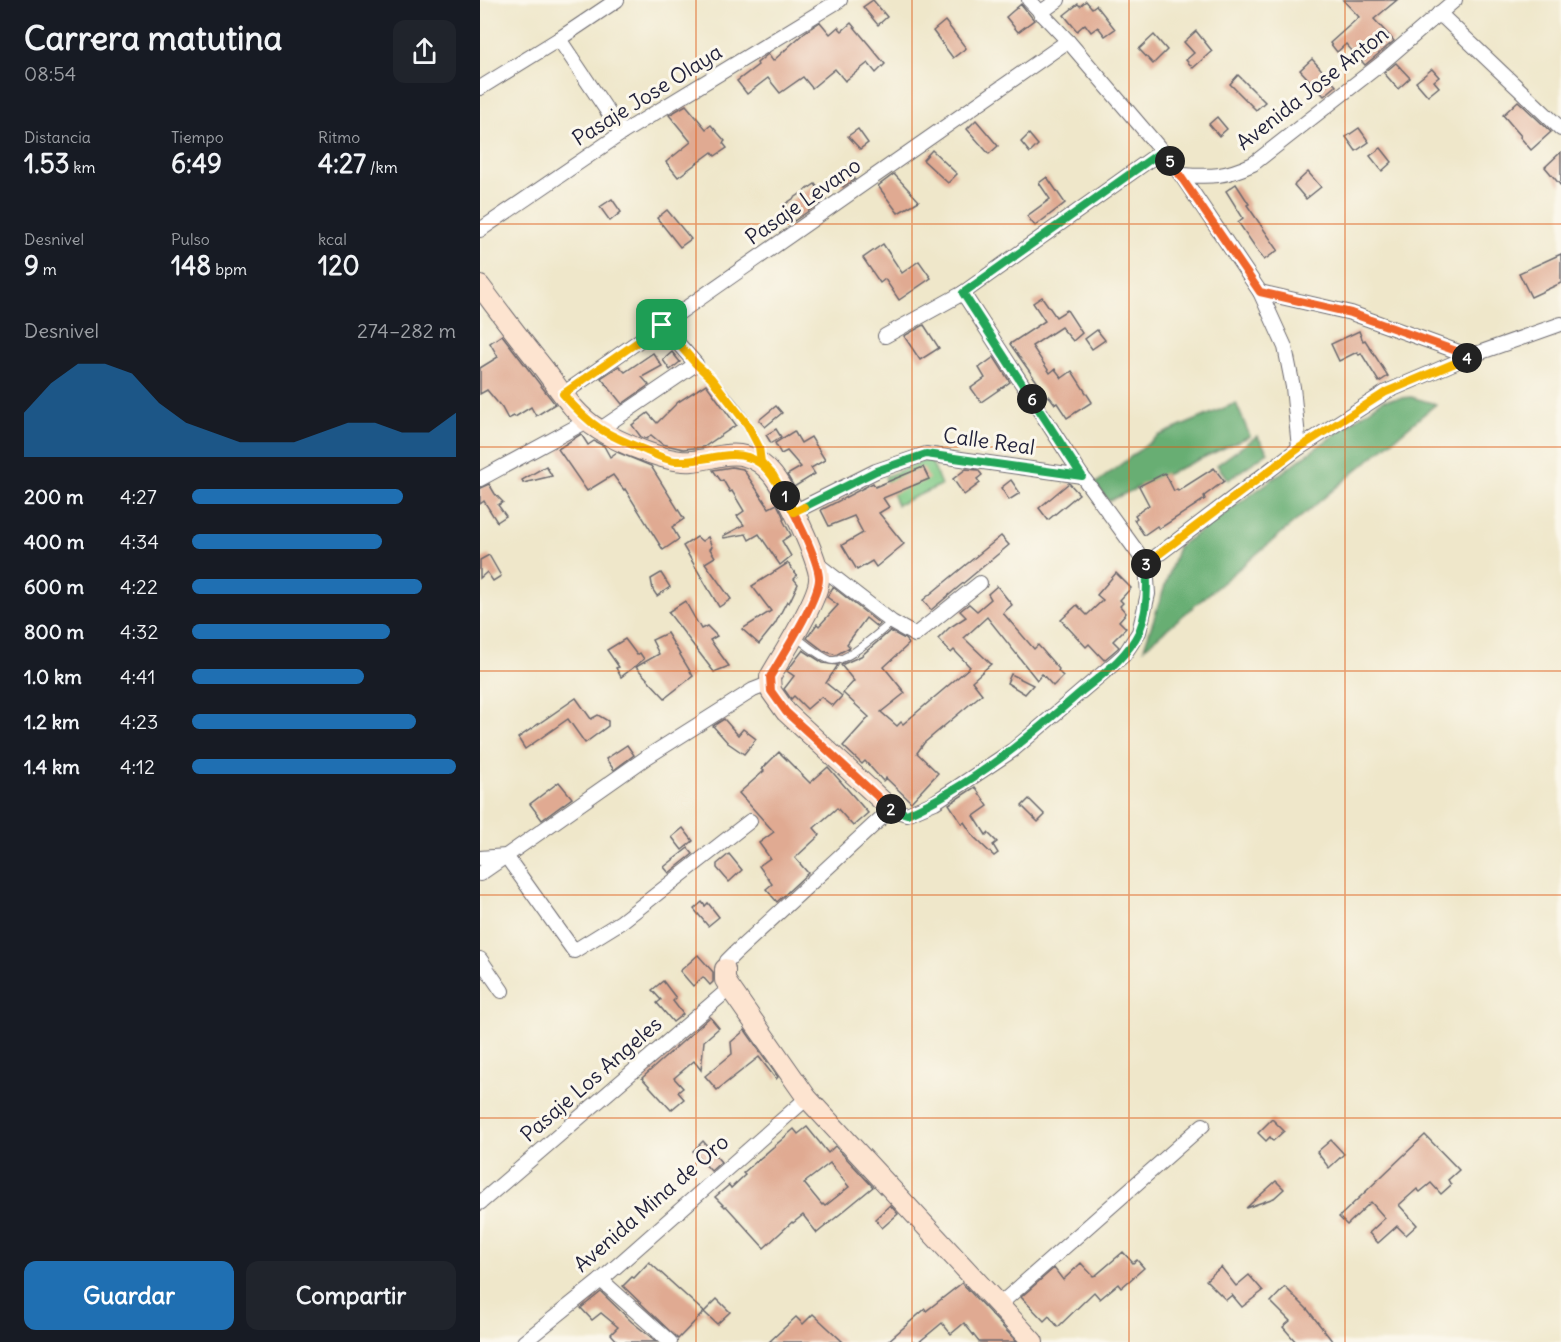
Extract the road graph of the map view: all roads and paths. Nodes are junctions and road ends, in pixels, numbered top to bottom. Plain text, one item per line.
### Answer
1 (617, 0) edge
2 (840, 0) edge
3 (1029, 0) edge
4 (1058, 0) edge
5 (1455, 0) edge
6 (1439, 12) junction
7 (1040, 13) junction
8 (560, 39) junction
9 (1068, 41) junction
10 (480, 88) edge
11 (1561, 129) edge
12 (622, 133) junction
13 (1162, 151) junction
14 (1181, 176) junction
15 (480, 230) edge
16 (480, 286) edge
17 (1260, 292) junction
18 (963, 293) junction
19 (1561, 324) edge
20 (662, 325) junction
21 (885, 336) dead end
22 (1470, 356) junction
23 (696, 364) junction
24 (563, 394) junction
25 (593, 425) junction
26 (1299, 448) junction
27 (761, 462) junction
28 (1082, 476) junction
29 (480, 479) edge
30 (794, 512) junction
31 (816, 563) junction
32 (1146, 564) junction
33 (980, 584) dead end
34 (892, 622) junction
35 (793, 635) junction
36 (771, 683) junction
37 (891, 809) junction
38 (750, 821) dead end
39 (506, 856) junction
40 (480, 858) edge
41 (480, 874) edge
42 (480, 959) edge
43 (727, 979) junction
44 (502, 991) dead end
45 (807, 1098) junction
46 (1203, 1125) dead end
47 (483, 1195) edge
48 (600, 1280) junction
49 (999, 1305) junction
50 (524, 1342) edge
51 (670, 1342) edge
52 (1033, 1342) edge

1 - 8 street
2 - 12 street, Pasaje Jose Olaya
3 - 7 street
4 - 7 street
5 - 6 street, Avenida Jose Anton
6 - 11 street
6 - 14 street, Avenida Jose Anton
7 - 9 street
8 - 10 street
8 - 12 street
9 - 13 street
9 - 20 street, Pasaje Levano
12 - 15 street, Pasaje Jose Olaya
13 - 14 street
13 - 18 street
14 - 17 street
16 - 24 street
17 - 22 street
17 - 26 street
18 - 21 street
18 - 28 street
19 - 22 street
20 - 23 street
20 - 24 street, Pasaje Levano
22 - 26 street
23 - 25 street
23 - 27 lane
24 - 25 street
25 - 27 street
25 - 29 street
26 - 32 street
27 - 30 street
28 - 30 street, Calle Real
28 - 32 street
30 - 31 street
31 - 34 street
31 - 35 street
32 - 37 street
33 - 34 street
34 - 35 lane
35 - 36 street
36 - 37 street
36 - 39 street
37 - 43 street, Pasaje Los Angeles
38 - 39 street
39 - 40 street
39 - 41 street
42 - 44 street
43 - 45 street
43 - 47 street, Pasaje Los Angeles
45 - 48 street, Avenida Mina de Oro
45 - 49 street
46 - 49 street
48 - 50 street, Avenida Mina de Oro
48 - 51 street
49 - 52 street

